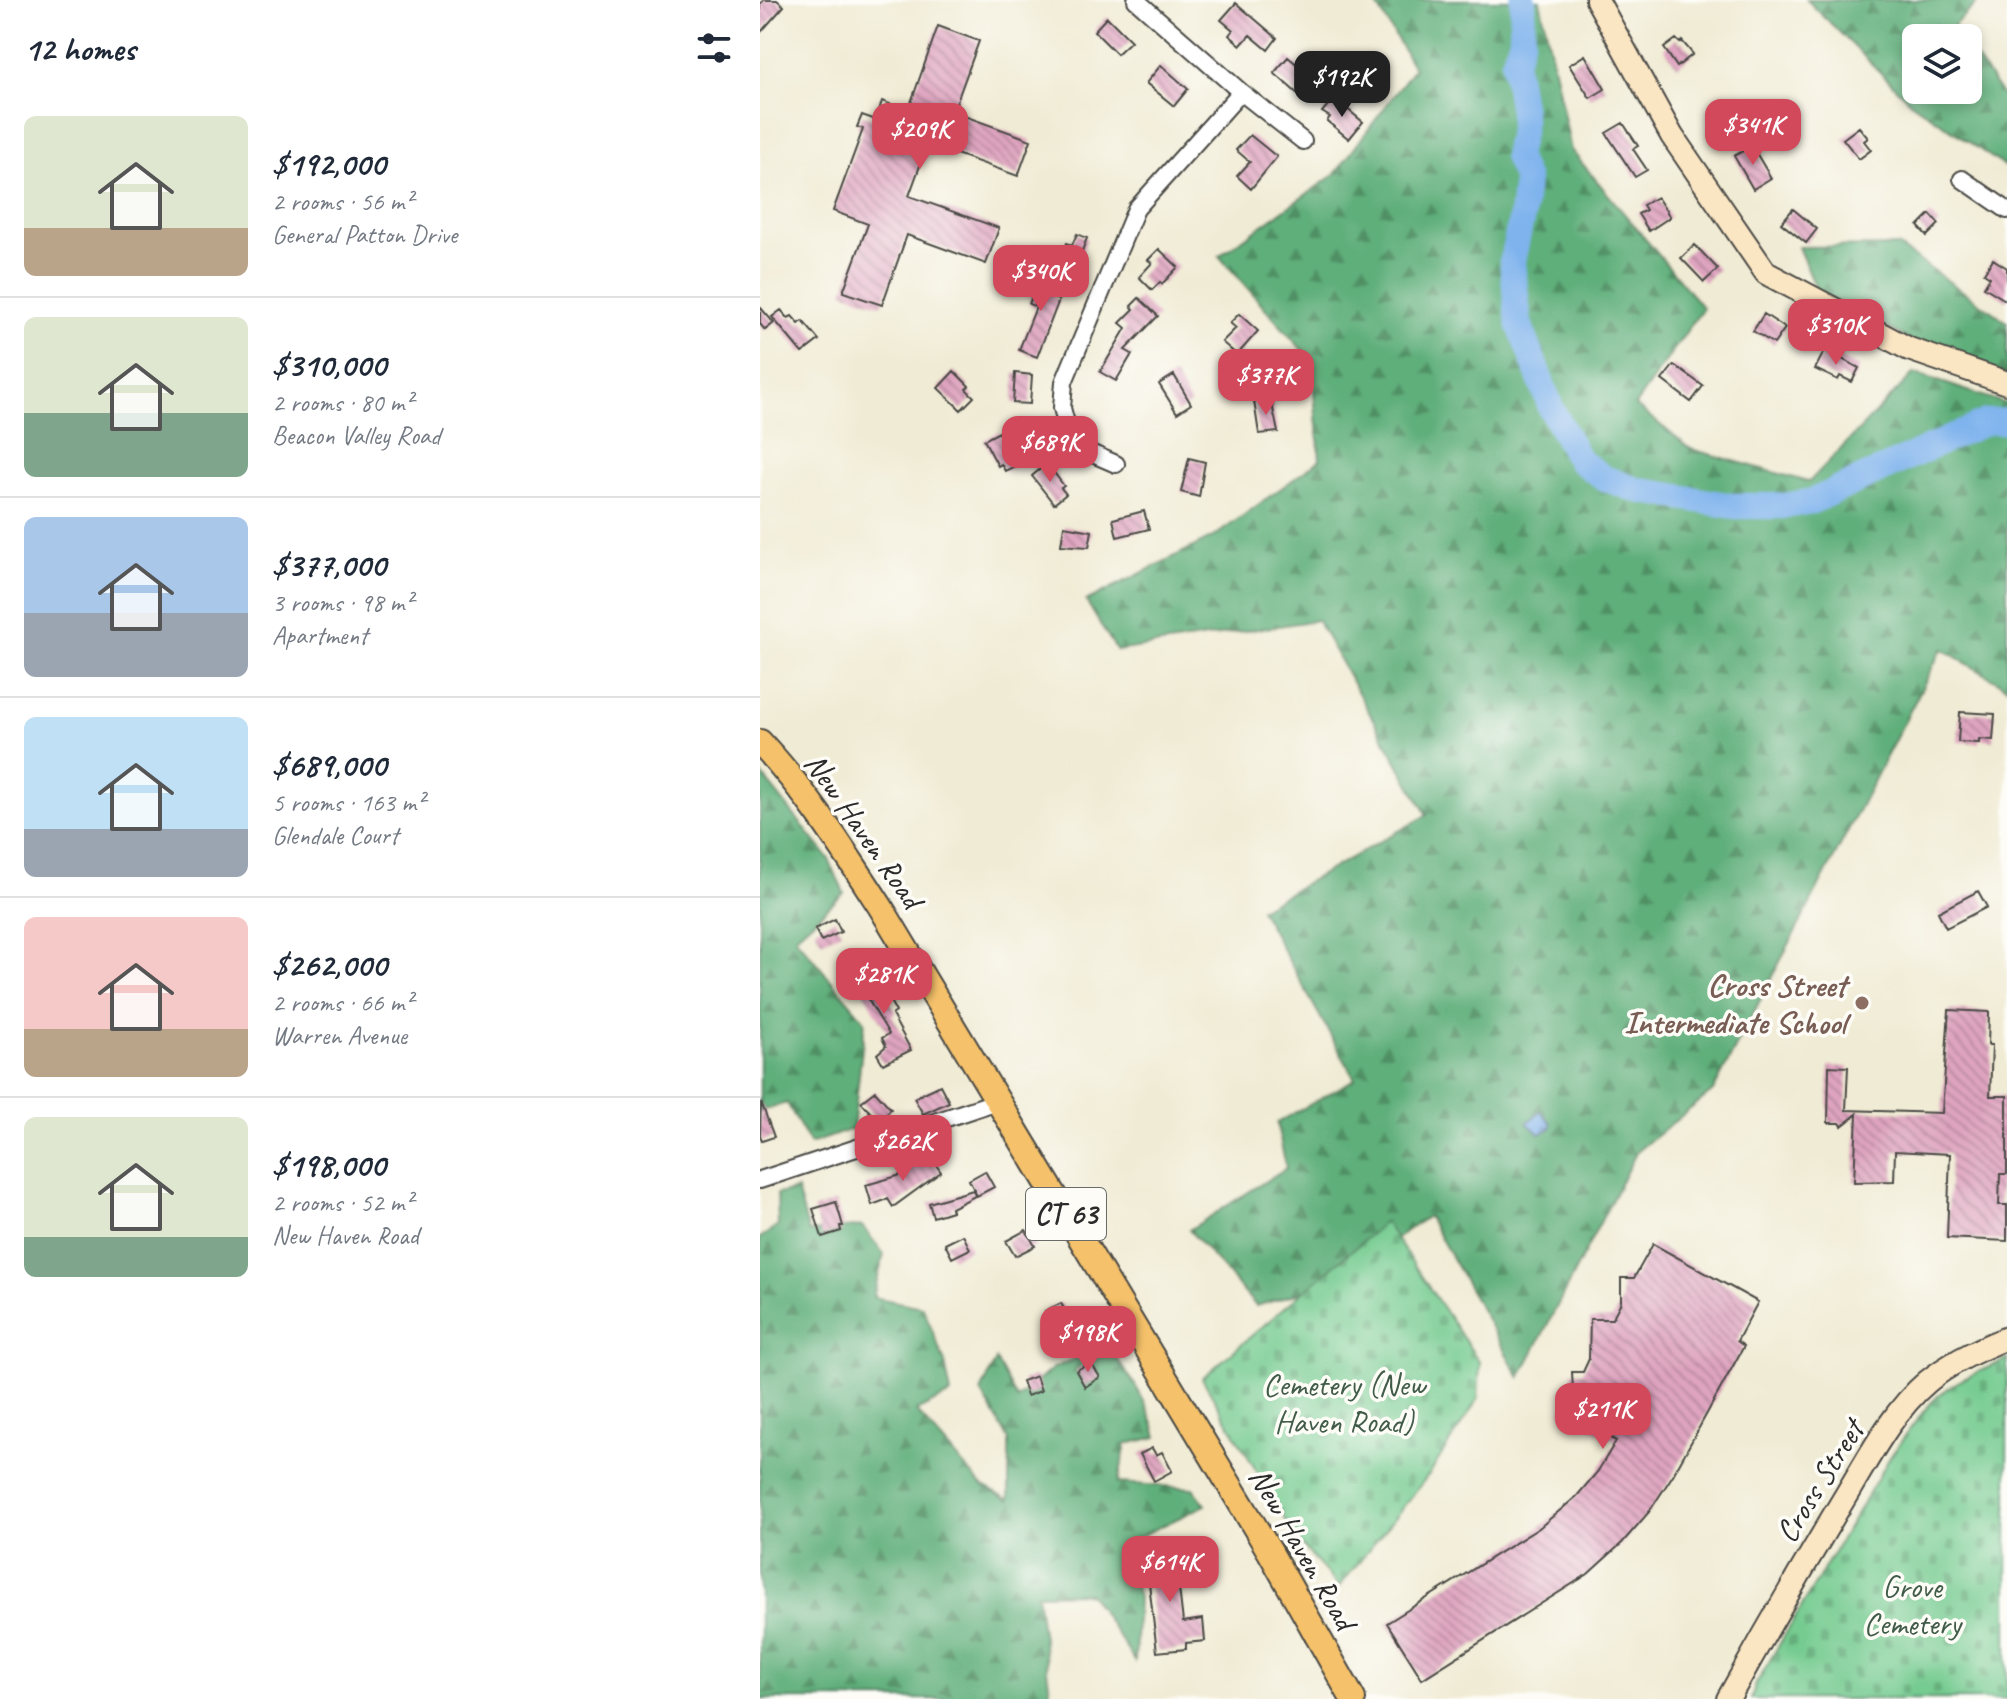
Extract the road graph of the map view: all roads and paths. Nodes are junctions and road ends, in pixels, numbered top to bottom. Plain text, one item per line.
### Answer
1 (1136, 0) edge
2 (1597, 0) edge
3 (1241, 92) junction
4 (1303, 141) dead end
5 (1962, 179) dead end
6 (2007, 210) edge
7 (2007, 383) edge
8 (1116, 464) dead end
9 (760, 742) edge
10 (998, 1101) junction
11 (760, 1180) edge
12 (2007, 1338) edge
13 (1353, 1699) edge
14 (1728, 1699) edge

1 - 3 street
2 - 7 street
3 - 4 street
3 - 8 street
5 - 6 street
9 - 10 main road, New Haven Road / CT 63
10 - 11 street
10 - 13 main road, New Haven Road / CT 63
12 - 14 street, Cross Street

